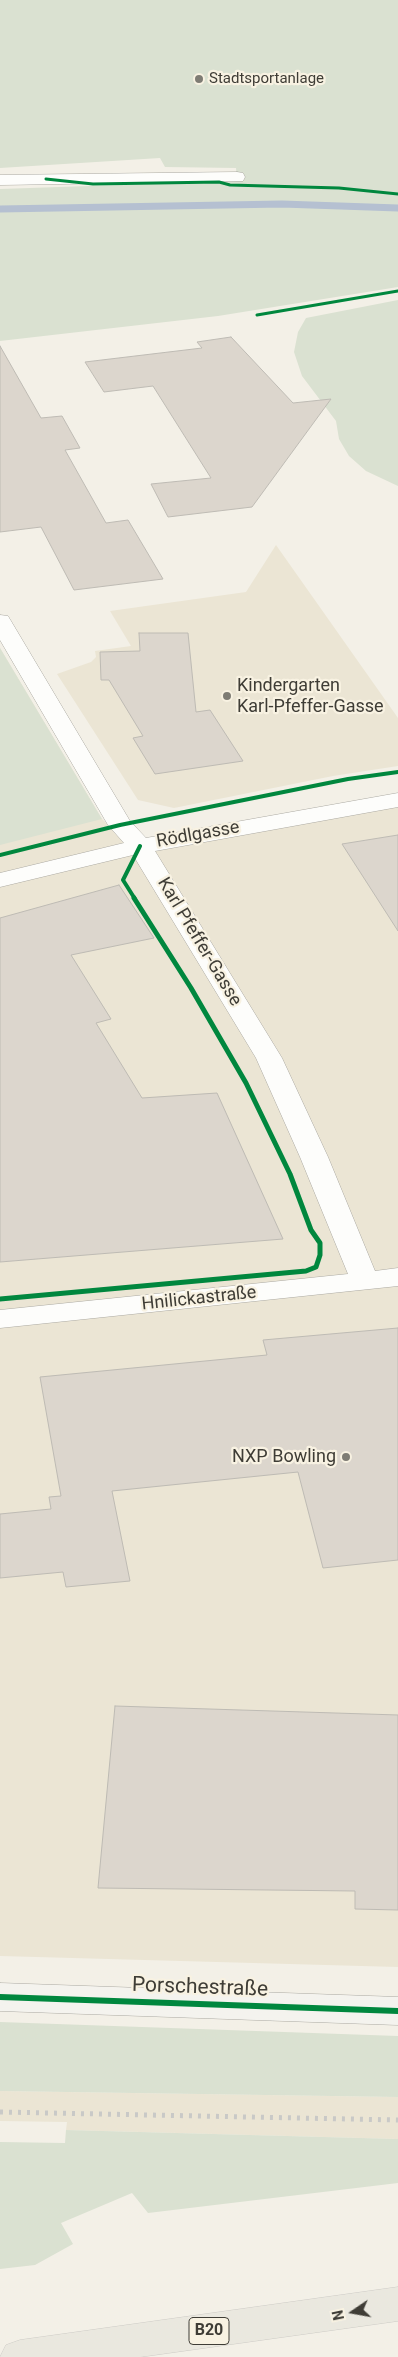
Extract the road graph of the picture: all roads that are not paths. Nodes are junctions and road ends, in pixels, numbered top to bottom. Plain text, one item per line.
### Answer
1 (237, 177) dead end
2 (0, 180) edge
3 (0, 622) edge
4 (398, 800) edge
5 (140, 846) junction
6 (0, 880) edge
7 (398, 1277) edge
8 (365, 1281) junction
9 (0, 1319) edge
10 (0, 1997) edge
11 (398, 2011) edge
12 (398, 2304) edge
13 (20, 2357) edge

1 - 2 street
3 - 5 street, Karl Pfeffer-Gasse
4 - 5 street, Rödlgasse
5 - 6 street, Rödlgasse
5 - 8 street, Karl Pfeffer-Gasse
7 - 8 street, Hnilickastraße
8 - 9 street, Hnilickastraße
10 - 11 street, Porschestraße
12 - 13 main road, B20

